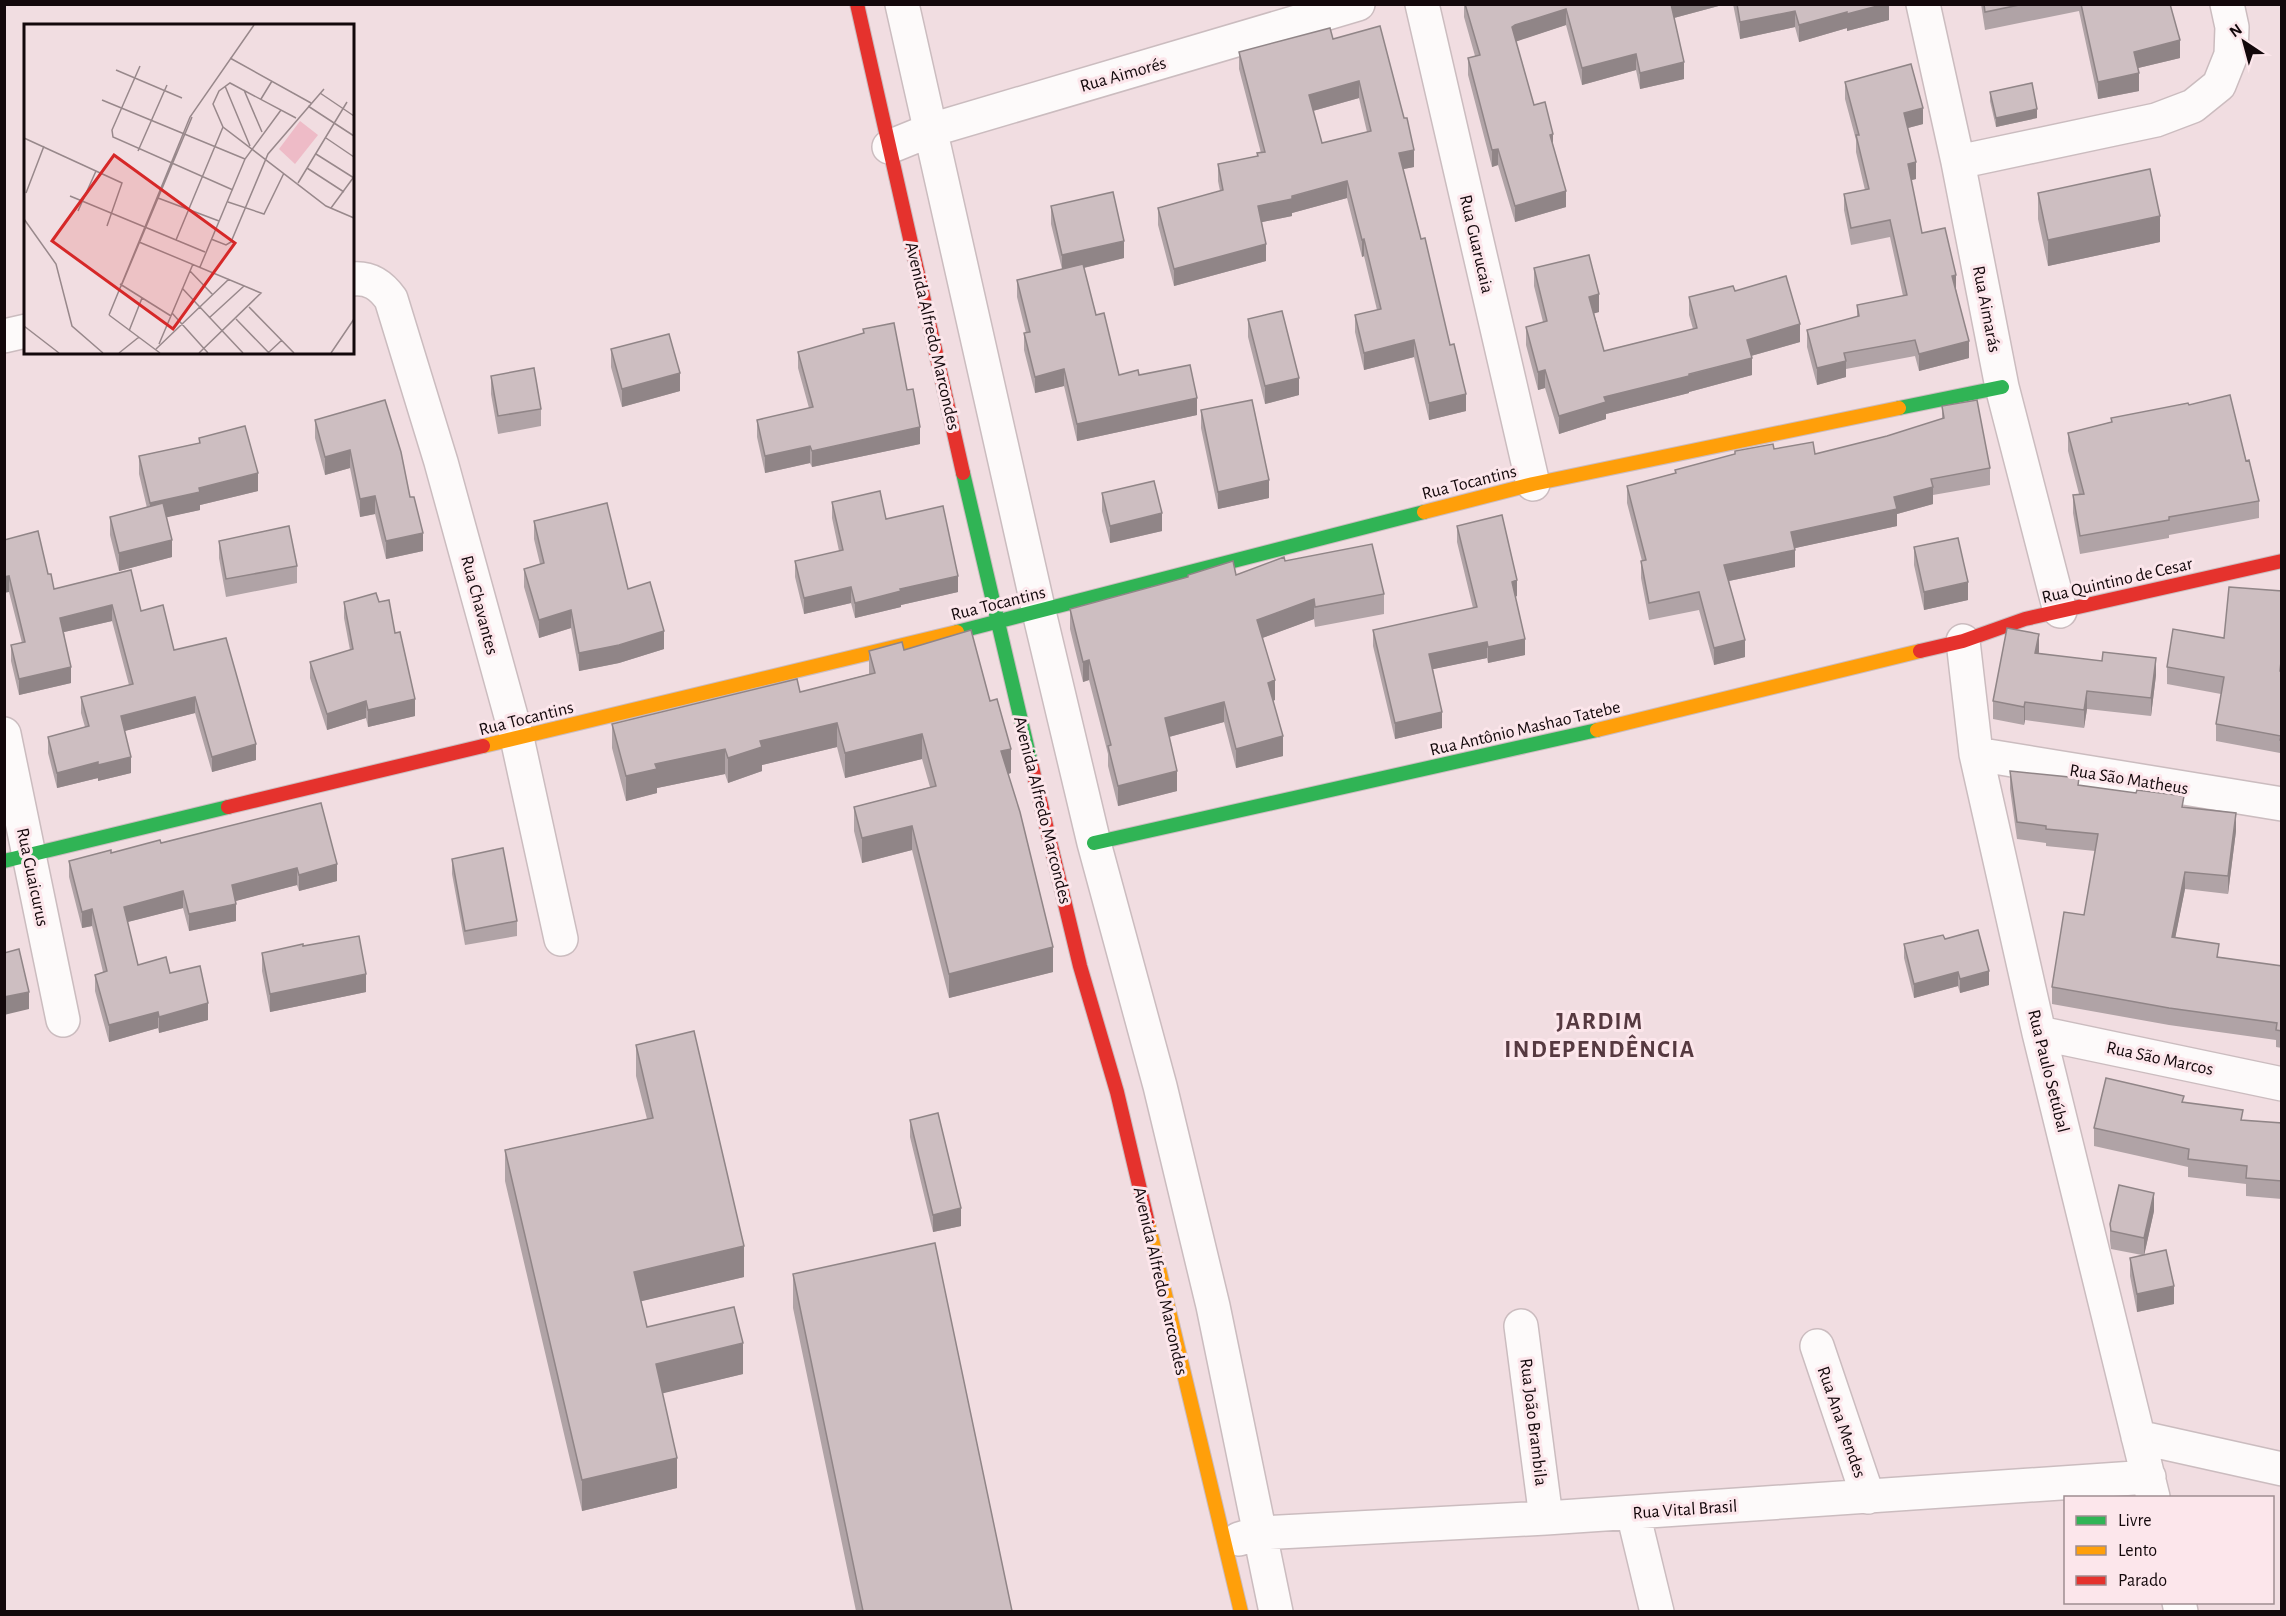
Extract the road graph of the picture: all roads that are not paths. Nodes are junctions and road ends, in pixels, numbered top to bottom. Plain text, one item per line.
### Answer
1 (857, 4) edge
2 (902, 4) edge
3 (1359, 4) edge
4 (1422, 4) edge
5 (1923, 4) edge
6 (2227, 4) edge
7 (931, 130) junction
8 (889, 147) junction
9 (1959, 162) junction
10 (363, 280) edge
11 (24, 331) edge
12 (4, 336) edge
13 (2002, 387) junction
14 (1533, 484) junction
15 (2282, 561) edge
16 (2060, 611) junction
17 (1039, 612) junction
18 (997, 623) junction
19 (1963, 641) junction
20 (4, 734) edge
21 (517, 738) junction
22 (1976, 754) junction
23 (2282, 804) edge
24 (1094, 843) junction
25 (16, 858) edge
26 (561, 939) dead end
27 (63, 1020) dead end
28 (2039, 1033) junction
29 (2282, 1084) edge
30 (1160, 1086) junction
31 (1117, 1092) junction
32 (1521, 1326) dead end
33 (1817, 1346) dead end
34 (2138, 1437) junction
35 (2282, 1469) edge
36 (2151, 1487) edge
37 (1868, 1497) junction
38 (1633, 1513) junction
39 (1546, 1518) junction
40 (1259, 1533) junction
41 (1223, 1543) junction
42 (1241, 1611) edge
43 (1276, 1611) edge
44 (1657, 1611) edge

1 - 8 street, Avenida Alfredo Marcondes
2 - 7 street
3 - 7 street, Rua Aimorés
4 - 14 street, Rua Guarucaia
5 - 9 street, Rua Aimarás
6 - 9 street
7 - 8 street, Rua Aimorés
7 - 17 street
8 - 18 street, Avenida Alfredo Marcondes
9 - 13 street, Rua Aimarás
10 - 21 street, Rua Chavantes
11 - 12 street
13 - 14 street, Rua Tocantins
13 - 16 street, Rua Aimarás
14 - 17 street, Rua Tocantins
15 - 16 street, Rua Quintino de Cesar
16 - 19 street, Rua Quintino de Cesar
17 - 18 street, Rua Tocantins
17 - 24 street
18 - 21 street, Rua Tocantins
18 - 31 street, Avenida Alfredo Marcondes
19 - 22 street, Rua Paulo Setúbal
19 - 24 street, Rua Antônio Mashao Tatebe
20 - 25 street, Rua Guaicurus
21 - 25 street, Rua Tocantins
21 - 26 street, Rua Chavantes
22 - 23 street, Rua São Matheus
22 - 28 street, Rua Paulo Setúbal
24 - 30 street
25 - 27 street, Rua Guaicurus
28 - 29 street, Rua São Marcos
28 - 34 street, Rua Paulo Setúbal
30 - 31 street
30 - 40 street
31 - 41 street, Avenida Alfredo Marcondes
32 - 39 street, Rua João Brambila
33 - 37 street, Rua Ana Mendes
34 - 35 street
34 - 36 street, Rua Paulo Setúbal
36 - 37 street, Rua Vital Brasil
37 - 38 street, Rua Vital Brasil
38 - 39 street, Rua Vital Brasil
38 - 44 street
39 - 40 street, Rua Vital Brasil
40 - 41 street, Rua Vital Brasil
40 - 43 street
41 - 42 street, Avenida Alfredo Marcondes

